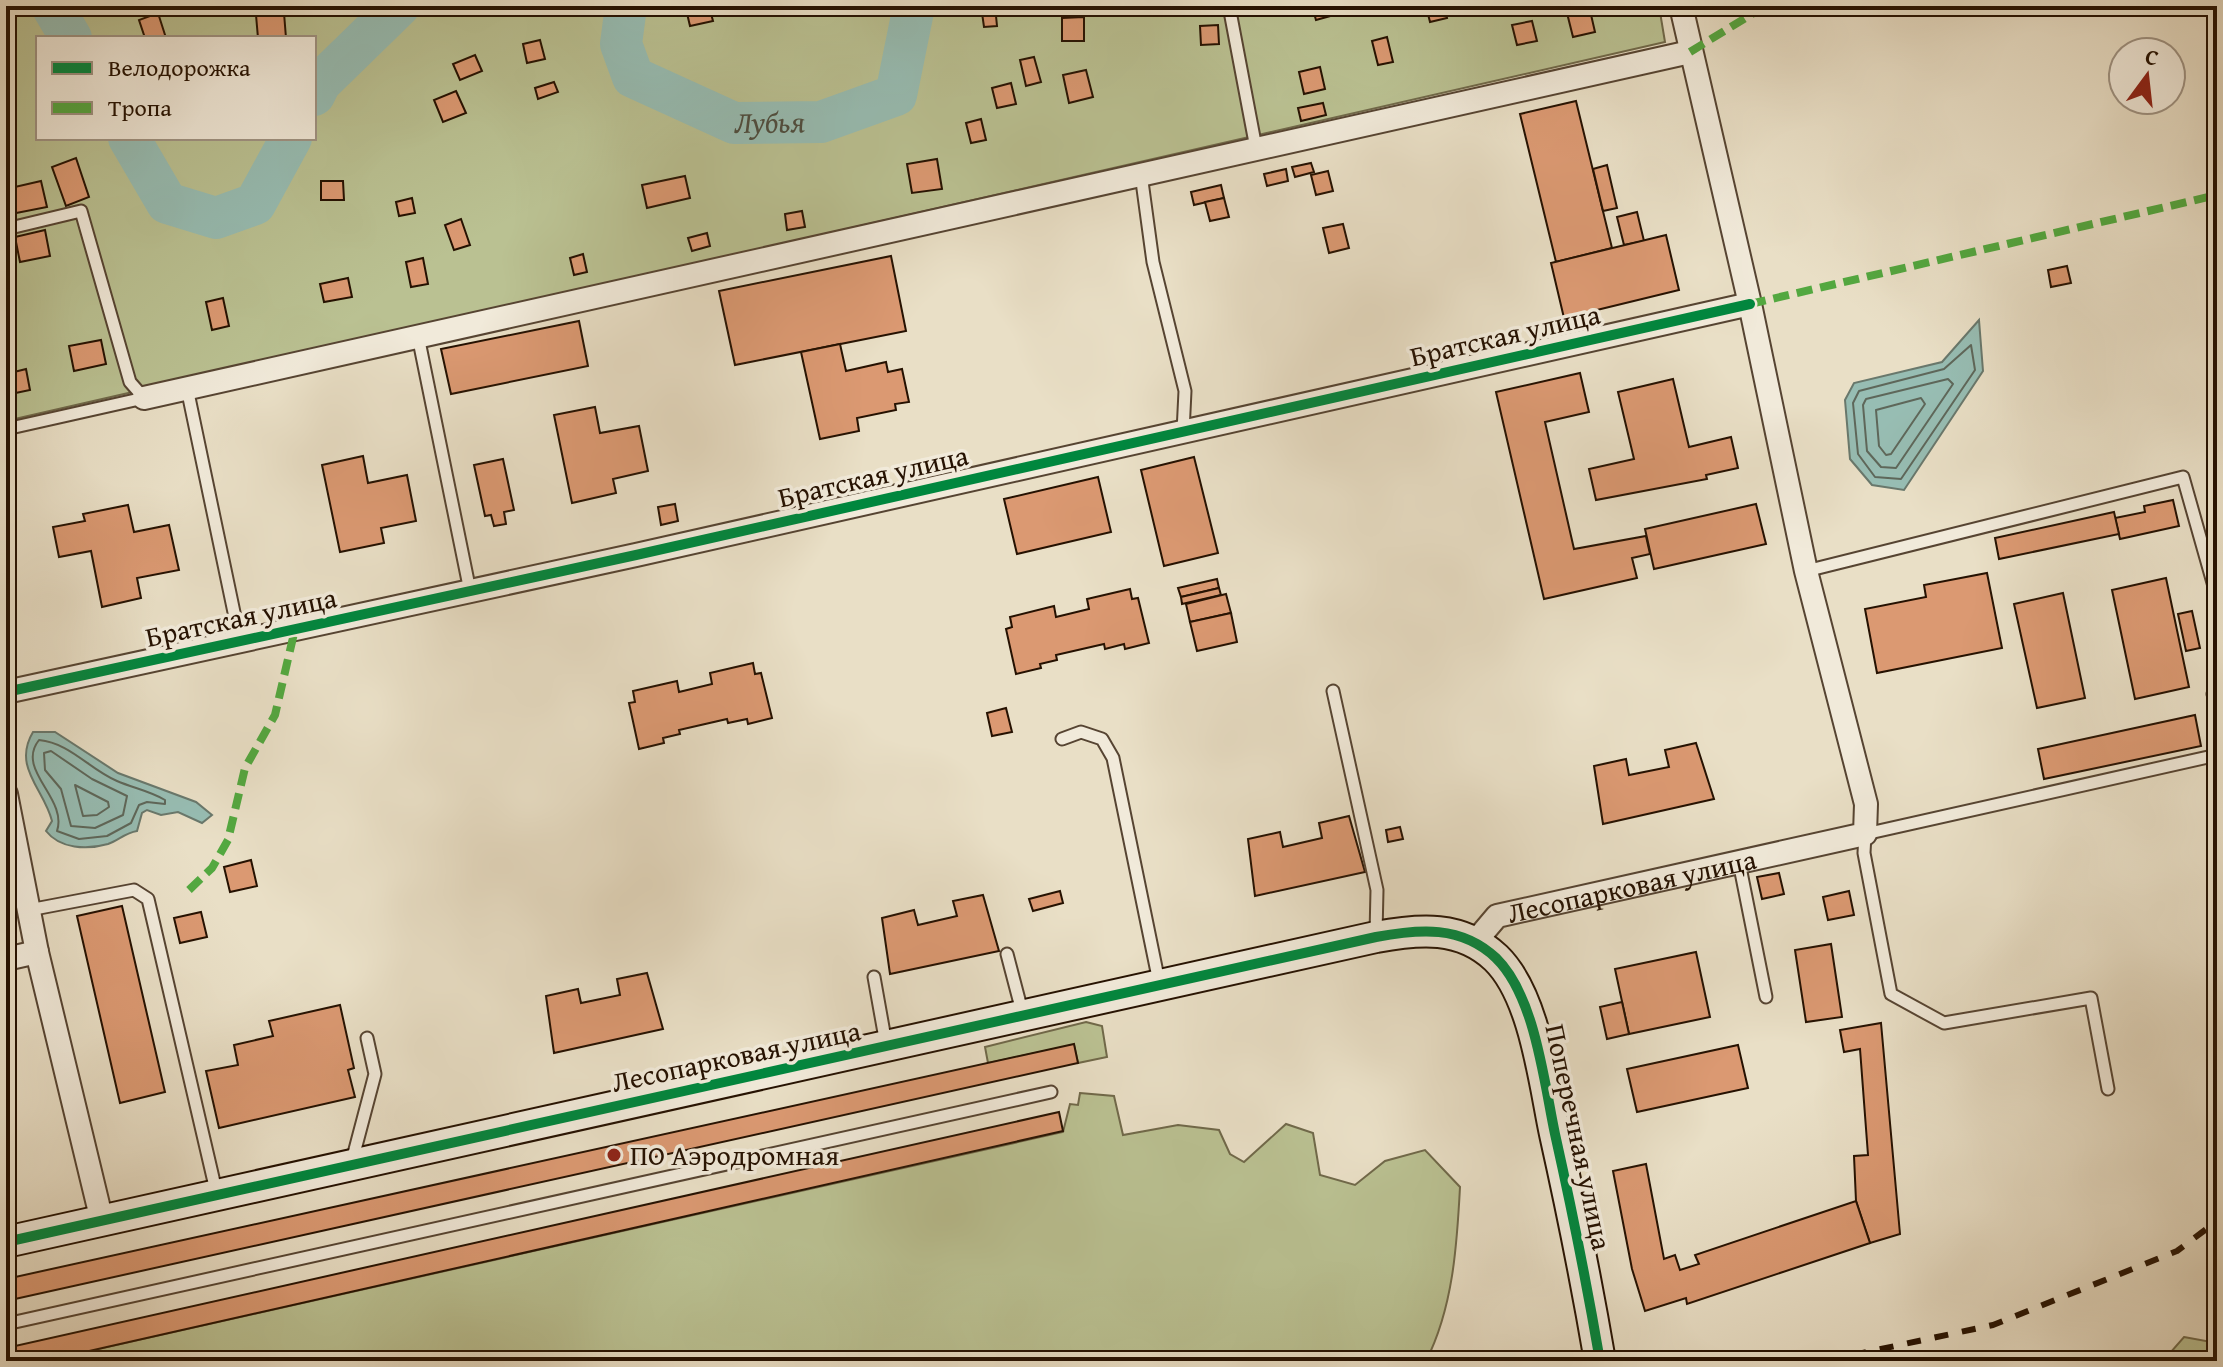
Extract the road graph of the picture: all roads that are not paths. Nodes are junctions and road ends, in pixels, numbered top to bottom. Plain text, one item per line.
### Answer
1 (1229, 6) edge
2 (1681, 6) edge
3 (1690, 52) junction
4 (1256, 148) junction
5 (1141, 174) junction
6 (6, 229) edge
7 (1750, 304) junction
8 (418, 336) junction
9 (187, 388) junction
10 (144, 398) junction
11 (6, 429) edge
12 (1183, 433) junction
13 (1806, 571) junction
14 (470, 591) junction
15 (2217, 597) edge
16 (240, 641) junction
17 (2217, 685) edge
18 (1333, 691) dead end
19 (6, 692) edge
20 (2217, 705) edge
21 (1062, 739) dead end
22 (2217, 755) edge
23 (6, 794) edge
24 (1865, 834) junction
25 (1739, 862) junction
26 (29, 910) junction
27 (1376, 937) junction
28 (1475, 942) junction
29 (37, 952) junction
30 (1007, 954) dead end
31 (6, 959) edge
32 (874, 977) dead end
33 (1160, 986) junction
34 (1766, 997) dead end
35 (1023, 1017) junction
36 (367, 1038) dead end
37 (887, 1048) junction
38 (2108, 1089) dead end
39 (1051, 1092) dead end
40 (351, 1166) junction
41 (217, 1196) junction
42 (102, 1221) junction
43 (6, 1242) edge
44 (6, 1324) edge
45 (1600, 1361) edge

1 - 4 lane
2 - 3 street
3 - 4 street
3 - 7 street
4 - 5 street
5 - 8 street
5 - 12 lane
6 - 10 lane
7 - 12 street, Братская улица
7 - 13 street
8 - 9 street
8 - 14 lane
9 - 10 street
9 - 16 lane
10 - 11 lane
12 - 14 street, Братская улица
13 - 15 lane
13 - 24 street
14 - 16 street, Братская улица
16 - 19 street, Братская улица
17 - 20 lane
18 - 27 lane
21 - 33 lane
22 - 24 lane
23 - 26 street
24 - 25 street, Лесопарковая улица
24 - 38 lane
25 - 28 street, Лесопарковая улица
25 - 34 lane
26 - 29 street
26 - 41 lane
27 - 28 street, Лесопарковая улица
27 - 33 street, Лесопарковая улица
28 - 45 street, Поперечная улица
29 - 31 street
29 - 42 street
30 - 35 lane
32 - 37 lane
33 - 35 street, Лесопарковая улица
35 - 37 street, Лесопарковая улица
36 - 40 lane
37 - 40 street, Лесопарковая улица
39 - 44 lane
40 - 41 street, Лесопарковая улица
41 - 42 street, Лесопарковая улица
42 - 43 street, Лесопарковая улица

